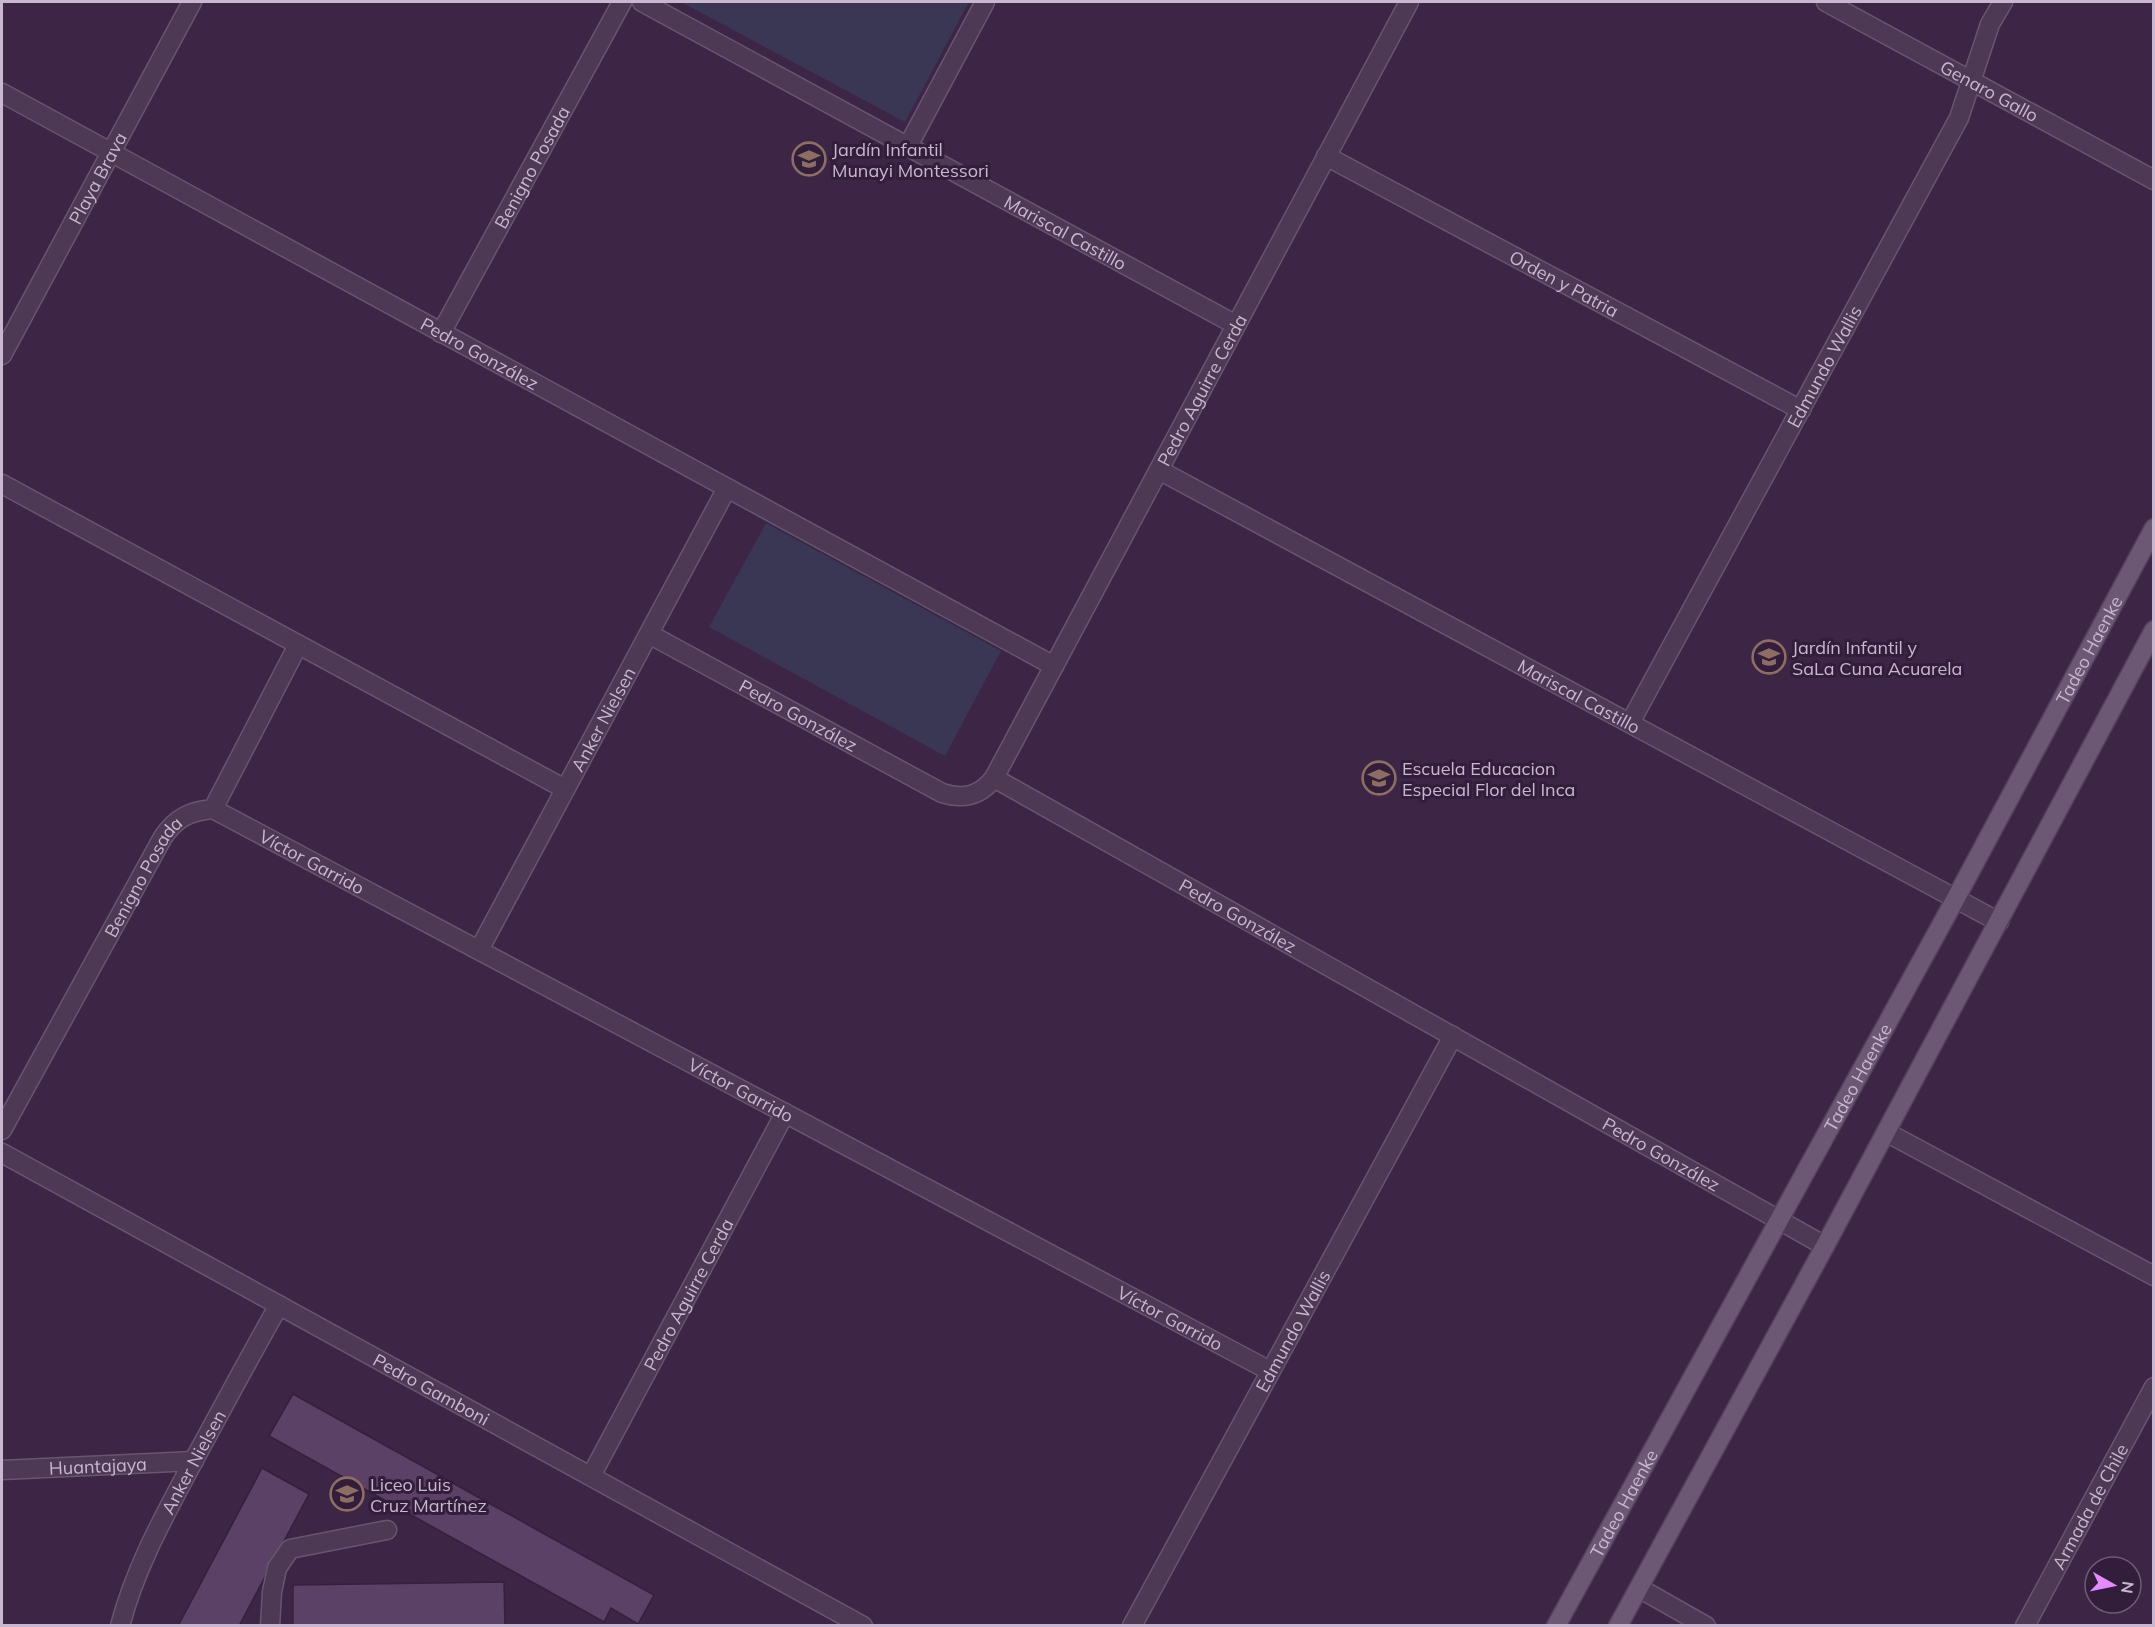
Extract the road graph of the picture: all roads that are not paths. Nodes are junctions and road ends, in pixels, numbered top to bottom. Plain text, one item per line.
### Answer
1 (192, 2) edge
2 (622, 2) edge
3 (642, 2) edge
4 (985, 2) edge
5 (1409, 2) edge
6 (1826, 2) edge
7 (2003, 2) edge
8 (1972, 81) junction
9 (2, 93) edge
10 (908, 146) junction
11 (111, 153) junction
12 (1326, 156) junction
13 (2154, 180) edge
14 (1236, 325) junction
15 (441, 333) junction
16 (2, 355) edge
17 (1801, 410) junction
18 (1159, 470) junction
19 (2, 484) edge
20 (727, 488) junction
21 (2154, 528) edge
22 (2154, 630) edge
23 (649, 634) junction
24 (298, 645) junction
25 (1054, 666) junction
26 (1630, 723) junction
27 (994, 778) junction
28 (565, 789) junction
29 (213, 809) junction
30 (1956, 898) junction
31 (1999, 922) junction
32 (479, 950) junction
33 (1453, 1036) junction
34 (785, 1113) junction
35 (2, 1130) edge
36 (1886, 1132) junction
37 (2, 1153) edge
38 (1779, 1219) junction
39 (1825, 1246) junction
40 (2154, 1276) edge
41 (279, 1305) junction
42 (1270, 1371) junction
43 (2154, 1386) edge
44 (194, 1461) junction
45 (2, 1470) edge
46 (591, 1476) junction
47 (387, 1530) dead end
48 (1639, 1588) junction
49 (120, 1626) edge
50 (270, 1626) edge
51 (863, 1626) edge
52 (1132, 1626) edge
53 (1556, 1626) edge
54 (1618, 1626) edge
55 (1706, 1626) edge
56 (2025, 1626) edge

1 - 11 street, Playa Brava
2 - 15 street, Benigno Posada
3 - 10 street, Mariscal Castillo
4 - 10 street
5 - 12 street, Pedro Aguirre Cerda
6 - 8 street, Genaro Gallo
7 - 8 street, Edmundo Wallis
8 - 13 street, Genaro Gallo
8 - 17 street, Edmundo Wallis
9 - 11 street, Pedro González
10 - 14 street, Mariscal Castillo
11 - 15 street, Pedro González
11 - 16 street, Playa Brava
12 - 14 street, Pedro Aguirre Cerda
12 - 17 street, Orden y Patria
14 - 18 street, Pedro Aguirre Cerda
15 - 20 street, Pedro González
17 - 26 street, Edmundo Wallis
18 - 25 street, Pedro Aguirre Cerda
18 - 26 street, Mariscal Castillo
19 - 24 street
20 - 23 street, Anker Nielsen
20 - 25 street, Pedro González
21 - 30 main road, Tadeo Haenke
22 - 31 main road
23 - 27 street, Pedro González
23 - 28 street, Anker Nielsen
24 - 28 street
24 - 29 street
25 - 27 street, Pedro Aguirre Cerda
26 - 30 street, Mariscal Castillo
27 - 33 street, Pedro González
28 - 32 street, Anker Nielsen
29 - 32 street, Víctor Garrido
29 - 35 street, Benigno Posada
30 - 31 street, Mariscal Castillo
30 - 38 main road, Tadeo Haenke
31 - 36 main road
32 - 34 street, Víctor Garrido
33 - 38 street, Pedro González
33 - 42 street, Edmundo Wallis
34 - 42 street, Víctor Garrido
34 - 46 street, Pedro Aguirre Cerda
36 - 39 main road
36 - 40 street
37 - 41 street, Pedro Gamboni
38 - 39 street, Pedro González
38 - 53 main road, Tadeo Haenke
39 - 48 main road
41 - 44 street, Anker Nielsen
41 - 46 street, Pedro Gamboni
42 - 52 street, Edmundo Wallis
43 - 56 street, Armada de Chile
44 - 45 street, Huantajaya
44 - 49 street, Anker Nielsen
46 - 51 street, Pedro Gamboni
47 - 50 street
48 - 54 main road
48 - 55 street

